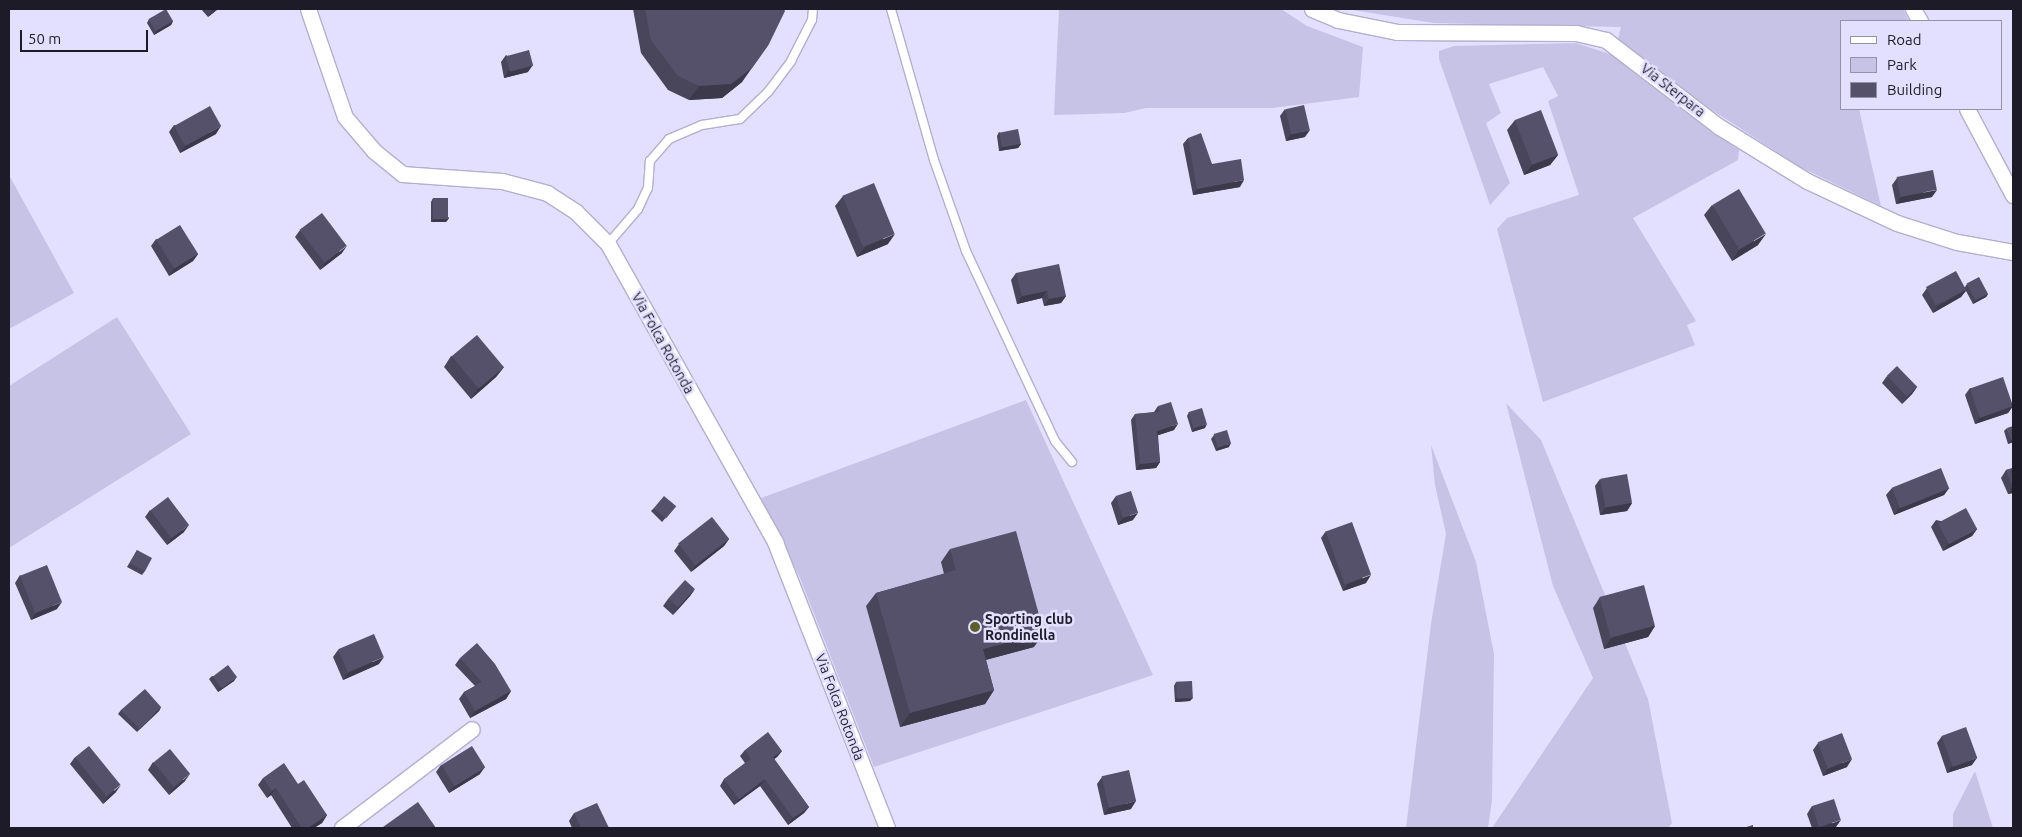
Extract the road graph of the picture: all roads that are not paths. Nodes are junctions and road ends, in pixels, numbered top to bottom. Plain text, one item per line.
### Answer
1 (308, 9) edge
2 (813, 9) edge
3 (891, 9) edge
4 (1312, 9) edge
5 (1913, 9) edge
6 (1919, 20) edge
7 (1967, 110) edge
8 (2013, 195) edge
9 (608, 244) junction
10 (2013, 252) edge
11 (1072, 462) dead end
12 (472, 729) dead end
13 (342, 828) edge
14 (887, 828) edge

1 - 9 street, Via Folca Rotonda
2 - 9 lane
3 - 11 lane
4 - 10 street, Via Sterpara
5 - 6 street
7 - 8 street
9 - 14 street, Via Folca Rotonda
12 - 13 street

